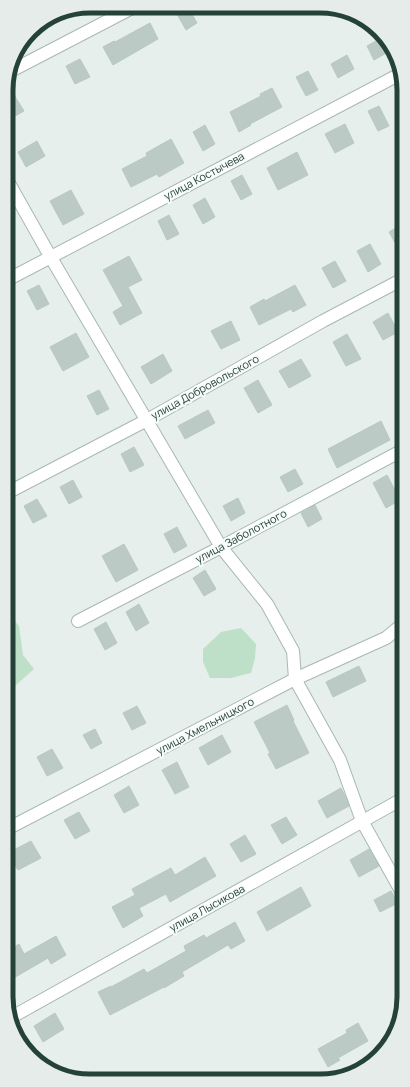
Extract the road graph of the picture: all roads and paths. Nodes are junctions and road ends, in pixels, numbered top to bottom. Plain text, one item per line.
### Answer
1 (123, 13) edge
2 (17, 68) edge
3 (395, 76) edge
4 (13, 190) edge
5 (50, 256) junction
6 (13, 276) edge
7 (397, 282) edge
8 (147, 420) junction
9 (397, 453) edge
10 (13, 490) edge
11 (221, 547) junction
12 (78, 621) dead end
13 (397, 629) edge
14 (295, 679) junction
15 (397, 802) edge
16 (362, 821) junction
17 (13, 826) edge
18 (397, 884) edge
19 (16, 1015) edge

1 - 2 street
3 - 5 street, улица Костычева
4 - 5 street
5 - 6 street, улица Костычева
5 - 8 street
7 - 8 street, улица Добровольского
8 - 10 street, улица Добровольского
8 - 11 street
9 - 11 street, улица Заболотного
11 - 12 street, улица Заболотного
11 - 14 street
13 - 14 street, улица Хмельницкого
14 - 16 street
14 - 17 street, улица Хмельницкого
15 - 16 street, улица Лысикова
16 - 18 street
16 - 19 street, улица Лысикова

